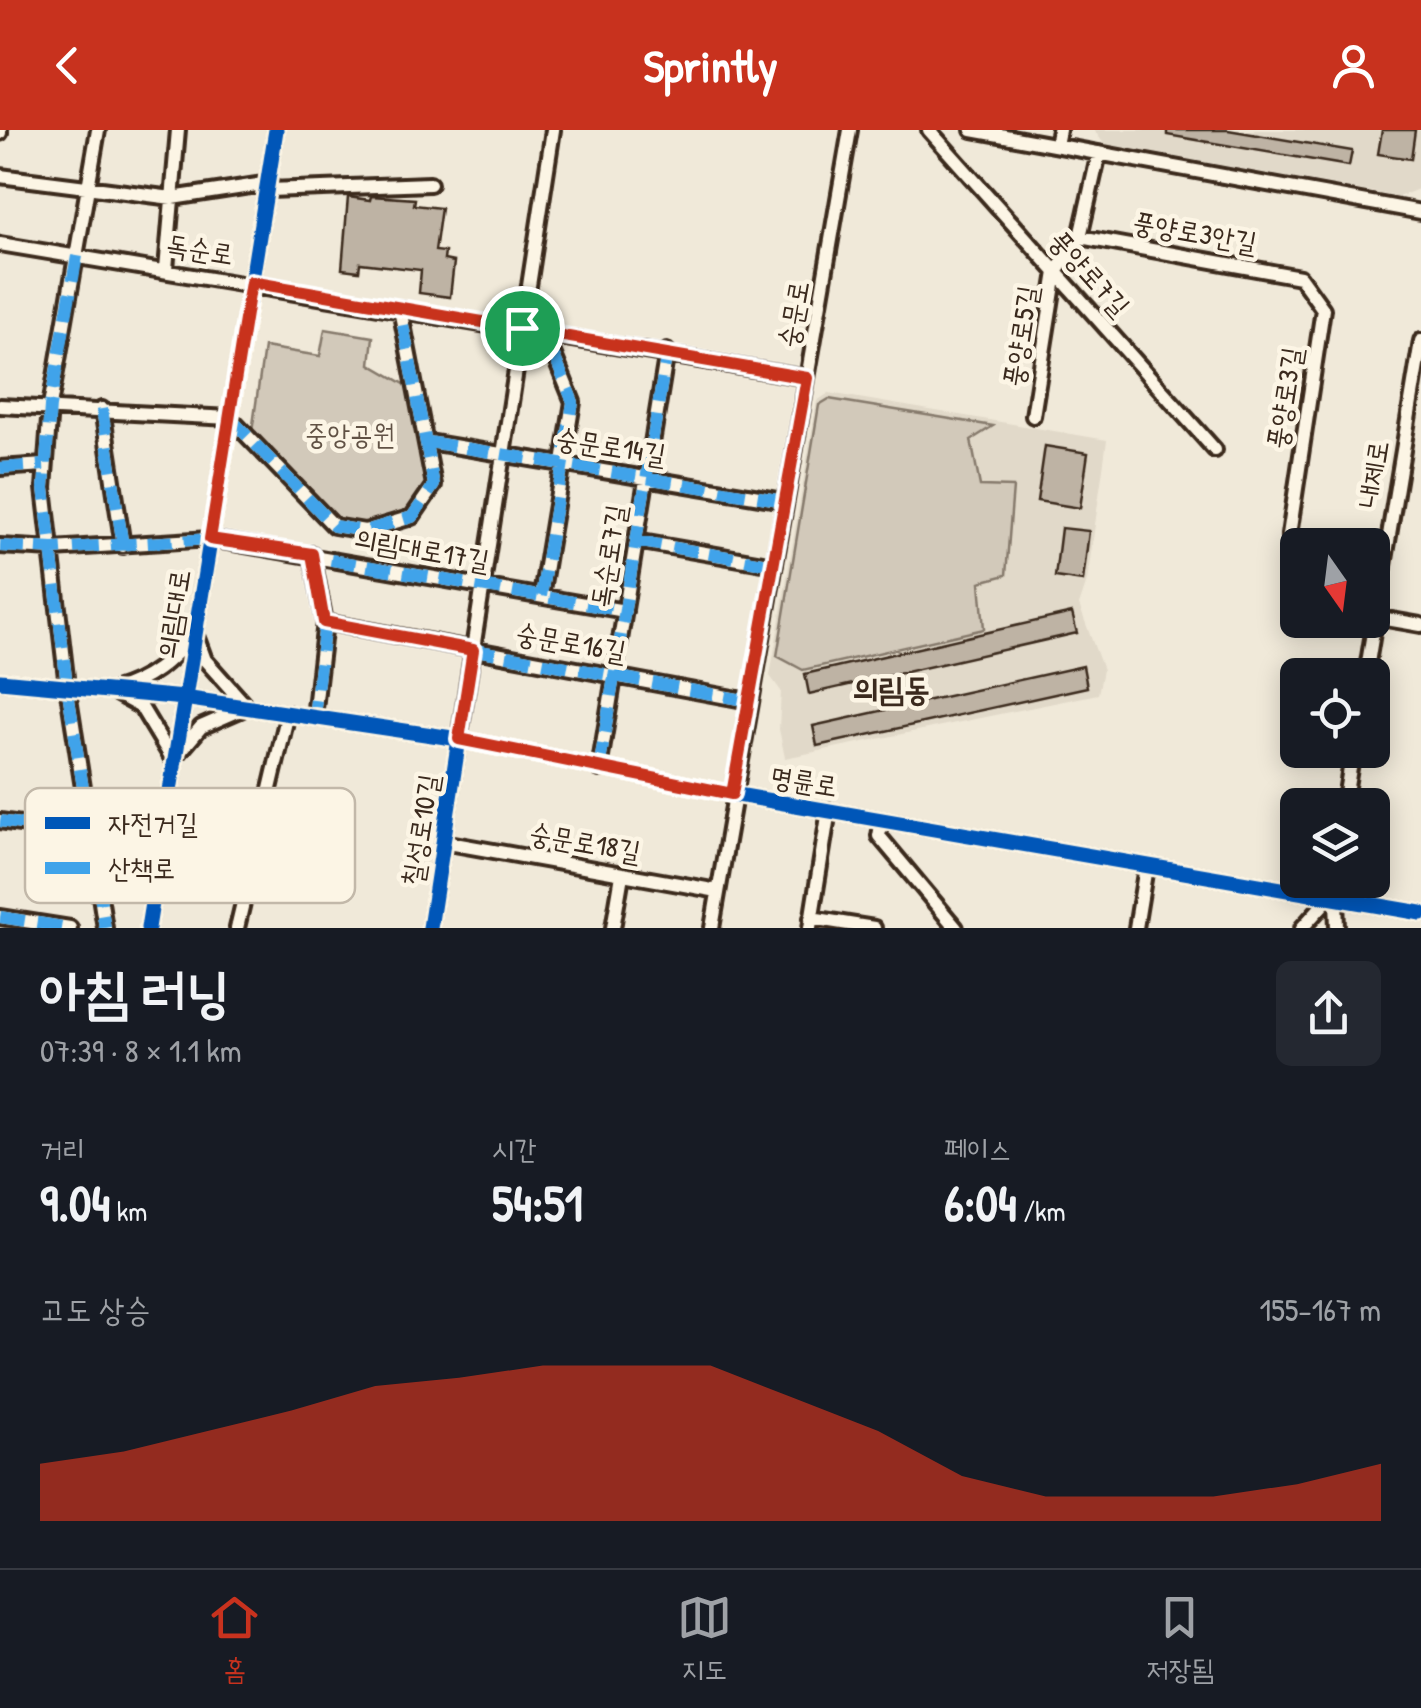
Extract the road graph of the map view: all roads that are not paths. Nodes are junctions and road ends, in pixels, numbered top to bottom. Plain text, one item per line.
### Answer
1 (98, 130) edge
2 (178, 130) edge
3 (276, 130) edge
4 (553, 130) edge
5 (850, 130) edge
6 (928, 130) edge
7 (972, 130) edge
8 (1059, 130) edge
9 (1056, 145) junction
10 (1099, 153) junction
11 (0, 176) edge
12 (430, 184) dead end
13 (269, 186) junction
14 (88, 190) junction
15 (172, 198) junction
16 (1421, 212) edge
17 (1080, 237) junction
18 (0, 244) edge
19 (76, 256) junction
20 (166, 270) junction
21 (1056, 272) junction
22 (1300, 277) joint
23 (251, 282) junction
24 (400, 309) junction
25 (522, 328) junction
26 (544, 331) junction
27 (1421, 341) edge
28 (667, 352) junction
29 (807, 378) junction
30 (0, 406) edge
31 (50, 406) junction
32 (102, 408) junction
33 (1033, 416) dead end
34 (230, 418) junction
35 (430, 442) junction
36 (1215, 450) dead end
37 (503, 454) junction
38 (562, 464) junction
39 (44, 465) junction
40 (0, 468) edge
41 (646, 478) junction
42 (784, 501) junction
43 (1289, 528) edge
44 (1390, 528) edge
45 (210, 539) junction
46 (636, 541) junction
47 (0, 546) edge
48 (124, 546) junction
49 (52, 549) junction
50 (312, 554) junction
51 (774, 566) junction
52 (482, 585) junction
53 (541, 596) junction
54 (624, 611) junction
55 (1390, 620) edge
56 (324, 622) junction
57 (1421, 625) edge
58 (195, 633) junction
59 (473, 650) junction
60 (613, 676) junction
61 (0, 681) edge
62 (67, 686) junction
63 (112, 691) junction
64 (184, 698) junction
65 (749, 700) junction
66 (247, 707) junction
67 (288, 713) junction
68 (314, 717) junction
69 (459, 739) junction
70 (173, 760) junction
71 (599, 769) junction
72 (83, 788) edge
73 (169, 788) edge
74 (270, 788) edge
75 (732, 794) junction
76 (829, 810) junction
77 (882, 820) junction
78 (0, 821) edge
79 (25, 825) edge
80 (443, 842) junction
81 (1146, 867) junction
82 (622, 875) junction
83 (718, 891) junction
84 (1332, 900) junction
85 (101, 903) edge
86 (152, 903) edge
87 (242, 903) edge
88 (1421, 913) edge
89 (0, 917) edge
90 (811, 923) edge
91 (70, 928) edge
92 (105, 928) edge
93 (148, 928) edge
94 (236, 928) edge
95 (430, 928) edge
96 (613, 928) edge
97 (712, 928) edge
98 (874, 928) edge
99 (956, 928) edge
100 (1136, 928) edge
101 (1302, 928) edge
102 (1338, 928) edge

1 - 14 street
2 - 15 street
3 - 13 street, 의림대로
4 - 25 street, 칠성로10길
5 - 29 street, 숭문로
6 - 21 street, 풍양로7길
7 - 9 street
8 - 9 street
9 - 10 street
10 - 16 street
10 - 17 street, 풍양로5길
11 - 14 street
12 - 13 street
13 - 15 street
13 - 23 street, 의림대로
14 - 15 street
14 - 19 street
15 - 20 street
17 - 21 street, 풍양로5길
17 - 22 street, 풍양로3안길
18 - 19 street, 독순로
19 - 20 street, 독순로
19 - 31 street
20 - 23 street, 독순로
21 - 33 street, 풍양로5길
21 - 36 street, 풍양로7길
22 - 43 street, 풍양로3길
23 - 24 street, 독순로
23 - 34 street, 의림대로
24 - 25 street, 독순로
24 - 35 street
25 - 26 street, 독순로
25 - 37 street, 칠성로10길
26 - 28 street, 독순로
26 - 38 street
27 - 44 street, 내제로
28 - 29 street, 독순로
28 - 41 street, 독순로7길
29 - 42 street, 숭문로
30 - 31 street
31 - 32 street
31 - 39 street
32 - 34 street
32 - 48 street
34 - 35 street
34 - 45 street, 의림대로
35 - 37 street, 숭문로14길
37 - 38 street, 숭문로14길
37 - 52 street, 칠성로10길
38 - 41 street, 숭문로14길
38 - 53 street
39 - 40 street
39 - 49 street
41 - 42 street, 숭문로14길
41 - 46 street, 독순로7길
42 - 51 street, 숭문로
45 - 48 street, 의림대로17길
45 - 50 street, 의림대로17길
45 - 58 street, 의림대로
46 - 51 street
46 - 54 street, 독순로7길
47 - 49 street, 의림대로17길
48 - 49 street, 의림대로17길
49 - 62 street
50 - 52 street, 의림대로17길
50 - 56 street
51 - 65 street, 숭문로
52 - 53 street, 의림대로17길
52 - 59 street, 칠성로10길
53 - 54 street, 의림대로17길
54 - 60 street, 독순로7길
55 - 57 street
56 - 59 street, 숭문로16길
56 - 68 street
58 - 63 street
58 - 64 street, 의림대로
58 - 66 street
59 - 60 street, 숭문로16길
59 - 69 street, 칠성로10길
60 - 65 street, 숭문로16길
60 - 71 street, 독순로7길
61 - 62 street, 명륜로
62 - 63 street, 명륜로
62 - 72 street
63 - 64 street, 명륜로
63 - 70 street
64 - 66 street, 명륜로
64 - 70 street, 의림대로
65 - 75 street, 숭문로
66 - 67 street, 명륜로
66 - 70 street
67 - 68 street, 명륜로
67 - 74 street
68 - 69 street, 명륜로
69 - 71 street, 명륜로
69 - 80 street, 칠성로10길
70 - 73 street, 의림대로
71 - 75 street, 명륜로
75 - 76 street, 명륜로
75 - 83 street, 숭문로
76 - 77 street, 명륜로
76 - 90 street
77 - 81 street, 명륜로
77 - 99 street
78 - 79 street
80 - 82 street, 숭문로18길
80 - 95 street, 칠성로10길
81 - 84 street, 명륜로
81 - 100 street
82 - 83 street, 숭문로18길
82 - 96 street
83 - 97 street, 숭문로
84 - 88 street, 명륜로
84 - 101 street
84 - 102 street
85 - 92 street
86 - 93 street, 의림대로
87 - 94 street
89 - 91 street
90 - 98 street

